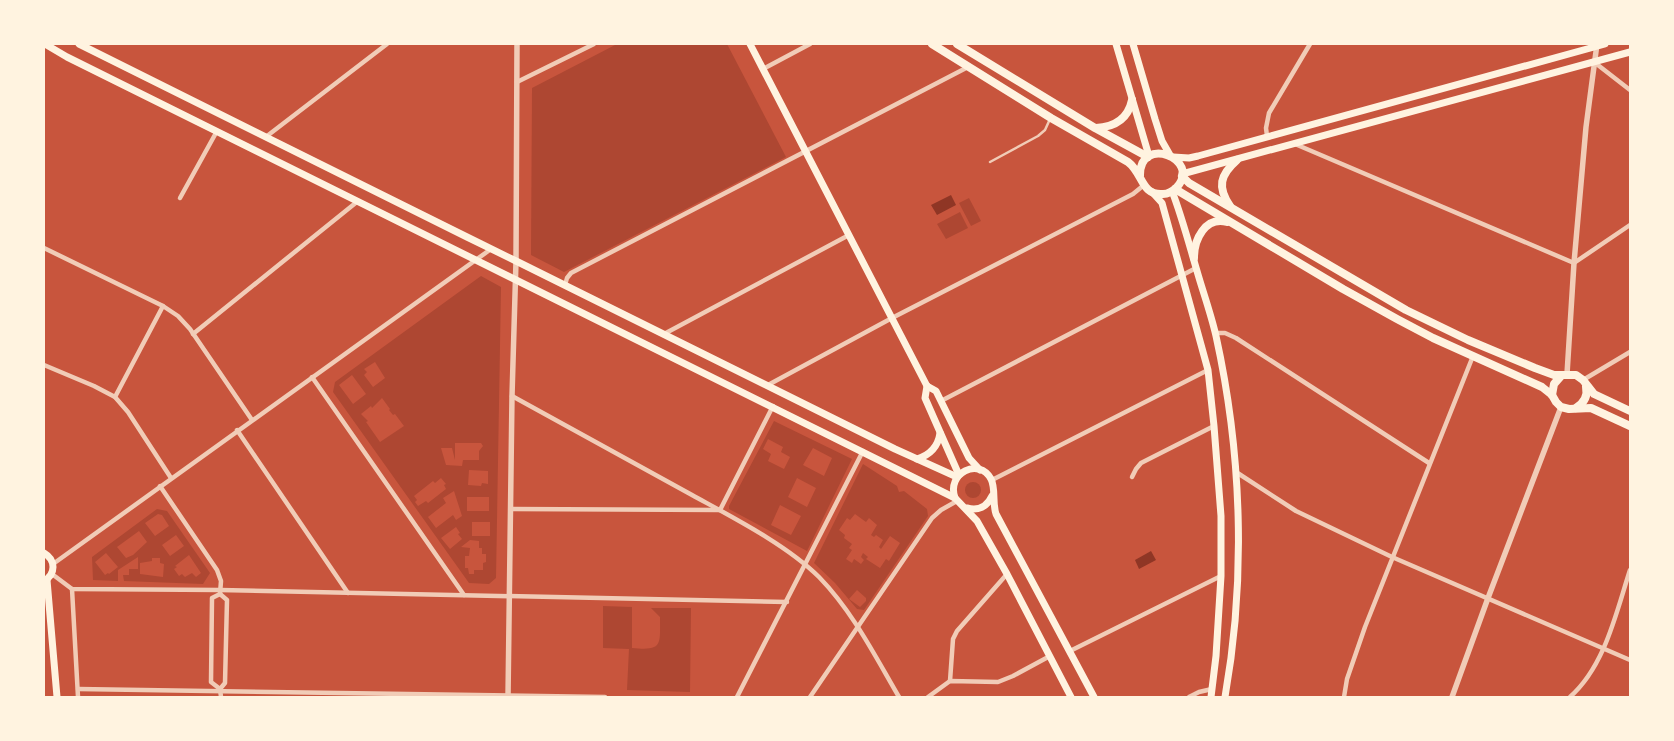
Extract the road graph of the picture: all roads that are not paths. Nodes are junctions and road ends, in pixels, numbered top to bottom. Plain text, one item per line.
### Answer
1 (80, 44) edge
2 (387, 44) edge
3 (517, 44) edge
4 (594, 44) edge
5 (750, 44) edge
6 (810, 44) edge
7 (932, 44) edge
8 (957, 44) edge
9 (1116, 44) edge
10 (1133, 44) edge
11 (1310, 44) edge
12 (1605, 44) edge
13 (44, 45) edge
14 (1597, 45) edge
15 (1630, 52) edge
16 (1594, 62) junction
17 (968, 67) junction
18 (763, 69) junction
19 (517, 82) junction
20 (1630, 90) edge
21 (1132, 100) junction
22 (1051, 118) junction
23 (1095, 128) junction
24 (217, 131) junction
25 (267, 136) junction
26 (1267, 136) junction
27 (1296, 144) junction
28 (806, 152) junction
29 (1172, 156) junction
30 (1149, 157) junction
31 (1237, 160) junction
32 (990, 162) dead end
33 (1182, 175) junction
34 (1140, 176) junction
35 (1144, 185) junction
36 (1174, 190) junction
37 (1152, 192) junction
38 (180, 198) dead end
39 (358, 201) junction
40 (1232, 208) junction
41 (1231, 223) junction
42 (1630, 225) edge
43 (849, 236) junction
44 (44, 248) edge
45 (491, 249) junction
46 (1194, 258) junction
47 (476, 260) junction
48 (516, 260) junction
49 (1574, 263) junction
50 (1196, 268) junction
51 (1182, 274) junction
52 (516, 280) junction
53 (565, 285) junction
54 (164, 306) junction
55 (892, 318) junction
56 (1215, 333) junction
57 (194, 334) junction
58 (664, 334) junction
59 (1630, 352) edge
60 (1473, 356) junction
61 (44, 365) edge
62 (1208, 370) junction
63 (1564, 375) junction
64 (312, 377) junction
65 (1584, 383) junction
66 (768, 385) junction
67 (927, 386) junction
68 (1552, 395) junction
69 (512, 396) junction
70 (115, 397) junction
71 (941, 401) junction
72 (772, 406) junction
73 (1561, 407) junction
74 (1576, 408) junction
75 (1630, 411) edge
76 (252, 420) junction
77 (1214, 426) junction
78 (1630, 426) edge
79 (237, 430) junction
80 (940, 433) junction
81 (863, 451) junction
82 (917, 459) junction
83 (1430, 462) junction
84 (980, 470) junction
85 (1236, 472) junction
86 (958, 476) junction
87 (1132, 477) dead end
88 (171, 478) junction
89 (992, 480) junction
90 (160, 486) junction
91 (993, 495) junction
92 (956, 500) junction
93 (964, 507) junction
94 (511, 509) junction
95 (720, 510) junction
96 (44, 553) edge
97 (1392, 557) junction
98 (53, 564) junction
99 (806, 566) junction
100 (1630, 570) edge
101 (1007, 574) junction
102 (1221, 576) junction
103 (48, 578) edge
104 (72, 589) junction
105 (220, 592) junction
106 (348, 593) junction
107 (464, 595) junction
108 (510, 596) junction
109 (1488, 598) junction
110 (787, 602) junction
111 (859, 627) junction
112 (1603, 649) junction
113 (1070, 651) junction
114 (1050, 656) junction
115 (1630, 660) edge
116 (950, 681) junction
117 (1212, 689) junction
118 (78, 690) junction
119 (220, 693) edge
120 (336, 696) edge
121 (508, 696) edge
122 (57, 697) edge
123 (78, 697) edge
124 (446, 697) edge
125 (605, 697) edge
126 (737, 697) edge
127 (810, 697) edge
128 (899, 697) edge
129 (928, 697) edge
130 (1071, 697) edge
131 (1094, 697) edge
132 (1189, 697) edge
133 (1211, 697) edge
134 (1224, 697) edge
135 (1344, 697) edge
136 (1452, 697) edge
137 (1570, 697) edge

1 - 25 main road
2 - 25 street
3 - 19 street
4 - 19 street
5 - 18 main road
6 - 18 street
7 - 17 main road
8 - 23 main road
9 - 21 main road
10 - 29 main road
11 - 26 street
12 - 14 main road
13 - 24 main road
14 - 16 street
14 - 26 main road
15 - 16 main road
16 - 20 street
16 - 27 main road
16 - 49 street
17 - 22 main road
17 - 28 street
18 - 28 main road
19 - 48 street
21 - 23 main road
21 - 30 main road
22 - 32 lane
22 - 34 main road
23 - 30 main road
24 - 38 street
24 - 39 main road
25 - 45 main road
26 - 29 main road
27 - 31 main road
27 - 49 street
28 - 43 main road
28 - 53 street
29 - 30 main road
29 - 33 main road
30 - 34 main road
31 - 33 main road
31 - 40 main road
33 - 36 main road
33 - 40 main road
34 - 35 main road
35 - 37 main road
35 - 55 street
36 - 37 main road
36 - 41 main road
36 - 46 main road
37 - 51 main road
39 - 47 main road
39 - 57 street
40 - 63 main road
41 - 46 main road
41 - 60 main road
42 - 49 street
43 - 55 main road
43 - 58 street
44 - 54 street
45 - 47 street
45 - 48 main road
46 - 50 main road
47 - 52 main road
47 - 64 street
48 - 52 street
48 - 53 main road
49 - 63 street
50 - 51 street
50 - 56 main road
51 - 62 main road
51 - 71 street
52 - 69 street
52 - 72 main road
53 - 58 main road
54 - 57 street
54 - 70 street
55 - 66 street
55 - 67 main road
56 - 83 street
56 - 85 main road
57 - 76 street
58 - 66 main road
59 - 65 street
60 - 68 main road
60 - 83 street
61 - 70 street
62 - 77 main road
62 - 89 street
63 - 65 main road
63 - 68 main road
64 - 76 street
64 - 107 street
65 - 74 main road
65 - 75 main road
66 - 82 main road
67 - 71 main road
67 - 80 main road
68 - 73 main road
69 - 94 street
69 - 95 street
70 - 88 street
71 - 84 main road
72 - 81 main road
72 - 95 street
73 - 74 main road
73 - 109 street
74 - 78 main road
76 - 79 street
77 - 87 street
77 - 102 main road
79 - 88 street
79 - 106 street
80 - 82 main road
80 - 86 main road
81 - 92 main road
81 - 99 street
82 - 86 main road
83 - 97 street
84 - 86 main road
84 - 89 main road
85 - 97 street
85 - 134 main road
86 - 92 main road
88 - 90 street
89 - 91 main road
90 - 98 street
90 - 105 street
91 - 93 main road
91 - 113 main road
92 - 93 main road
92 - 111 street
93 - 101 main road
94 - 95 street
94 - 108 street
95 - 99 street
96 - 98 main road
97 - 109 street
97 - 135 street
98 - 103 main road
99 - 110 street
99 - 111 street
100 - 112 street
101 - 114 main road
101 - 116 street
102 - 113 street
102 - 117 main road
103 - 104 street
103 - 122 main road
104 - 105 street
104 - 118 street
105 - 106 street
105 - 119 street
105 - 119 street
106 - 107 street
107 - 108 street
108 - 110 street
108 - 121 street
109 - 112 street
109 - 136 street
110 - 126 street
111 - 127 street
111 - 128 street
112 - 115 street
112 - 137 street
113 - 131 main road
114 - 116 street
114 - 130 main road
116 - 129 street
117 - 132 street
117 - 133 main road
118 - 119 street
118 - 123 street
119 - 120 street
120 - 124 street
121 - 124 street
121 - 125 street

